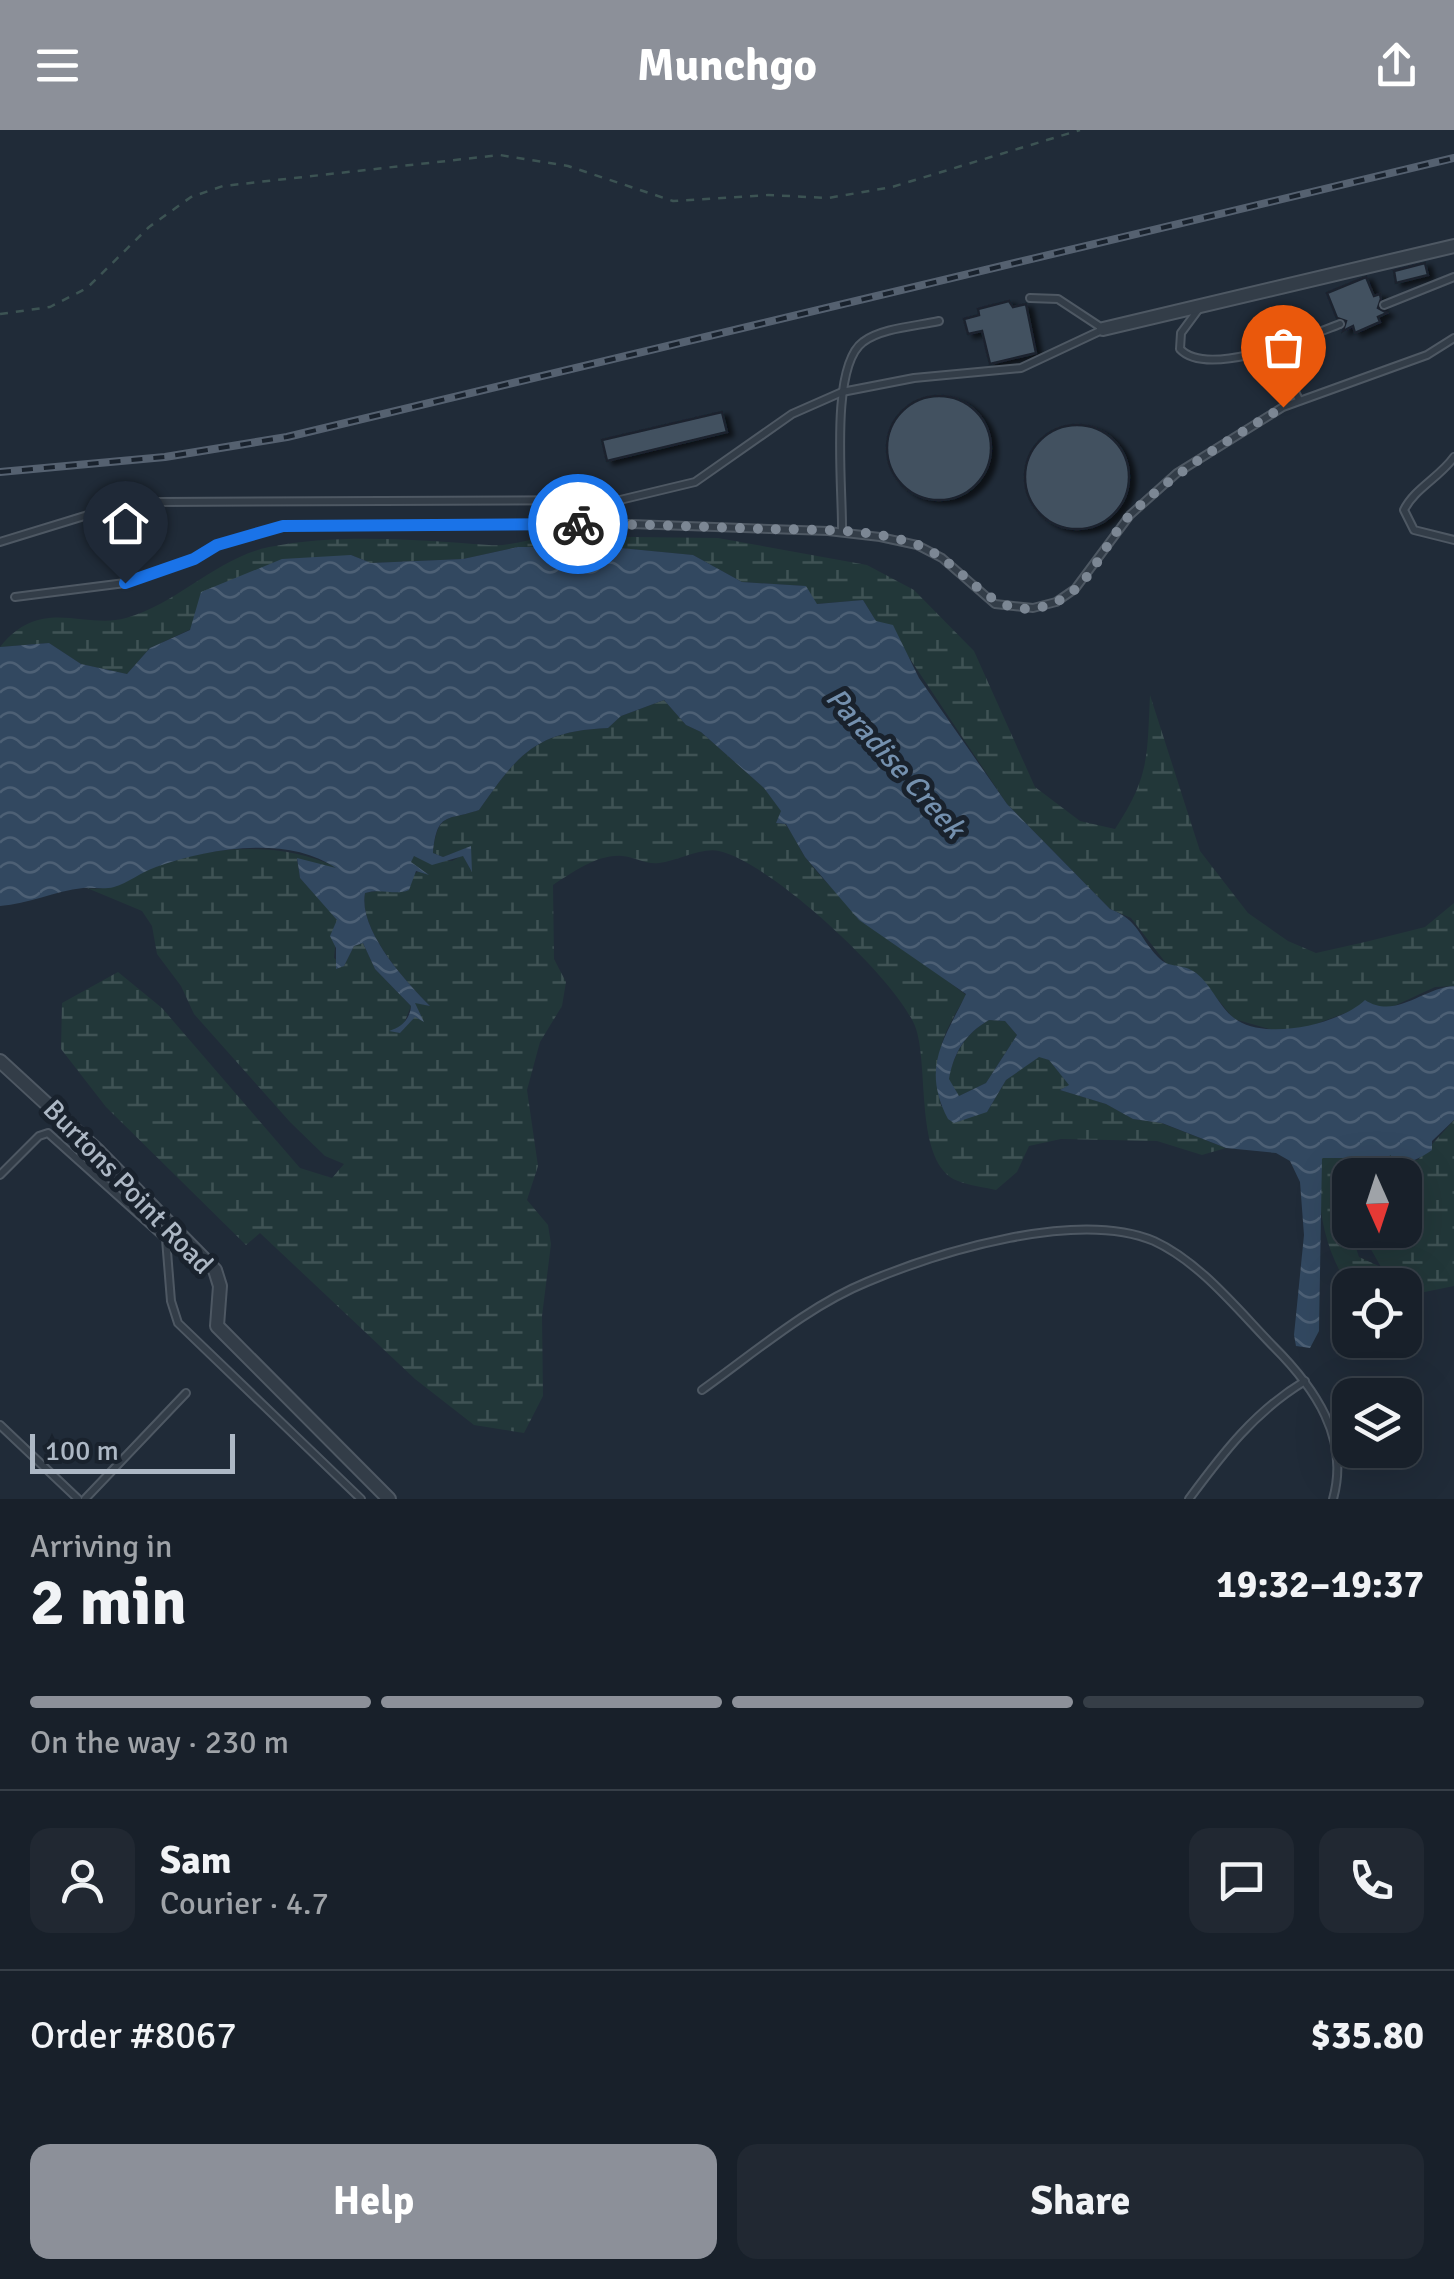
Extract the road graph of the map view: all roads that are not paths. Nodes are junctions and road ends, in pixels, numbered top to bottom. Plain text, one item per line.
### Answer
1 (1454, 250) edge
2 (1454, 277) edge
3 (1030, 298) dead end
4 (1204, 304) junction
5 (1384, 305) dead end
6 (939, 321) dead end
7 (1340, 324) dead end
8 (1103, 329) junction
9 (1454, 338) edge
10 (1274, 347) junction
11 (842, 392) junction
12 (1299, 400) junction
13 (1454, 457) edge
14 (842, 532) junction
15 (1454, 540) edge
16 (0, 542) edge
17 (15, 597) dead end
18 (0, 1061) edge
19 (0, 1175) edge
20 (1305, 1381) junction
21 (702, 1390) dead end
22 (186, 1392) dead end
23 (0, 1425) edge
24 (81, 1499) edge
25 (361, 1499) edge
26 (389, 1499) edge
27 (1189, 1499) edge
28 (1332, 1499) edge

1 - 4 street
2 - 5 lane
3 - 8 lane
4 - 8 street
4 - 10 lane
6 - 11 lane
7 - 10 lane
8 - 11 lane
9 - 12 lane
10 - 12 lane
11 - 14 lane
11 - 16 lane
12 - 14 lane
13 - 15 lane
14 - 17 lane
18 - 26 street, Burtons Point Road
19 - 25 lane
20 - 21 lane
20 - 27 lane
20 - 28 lane
22 - 24 lane
23 - 24 lane

